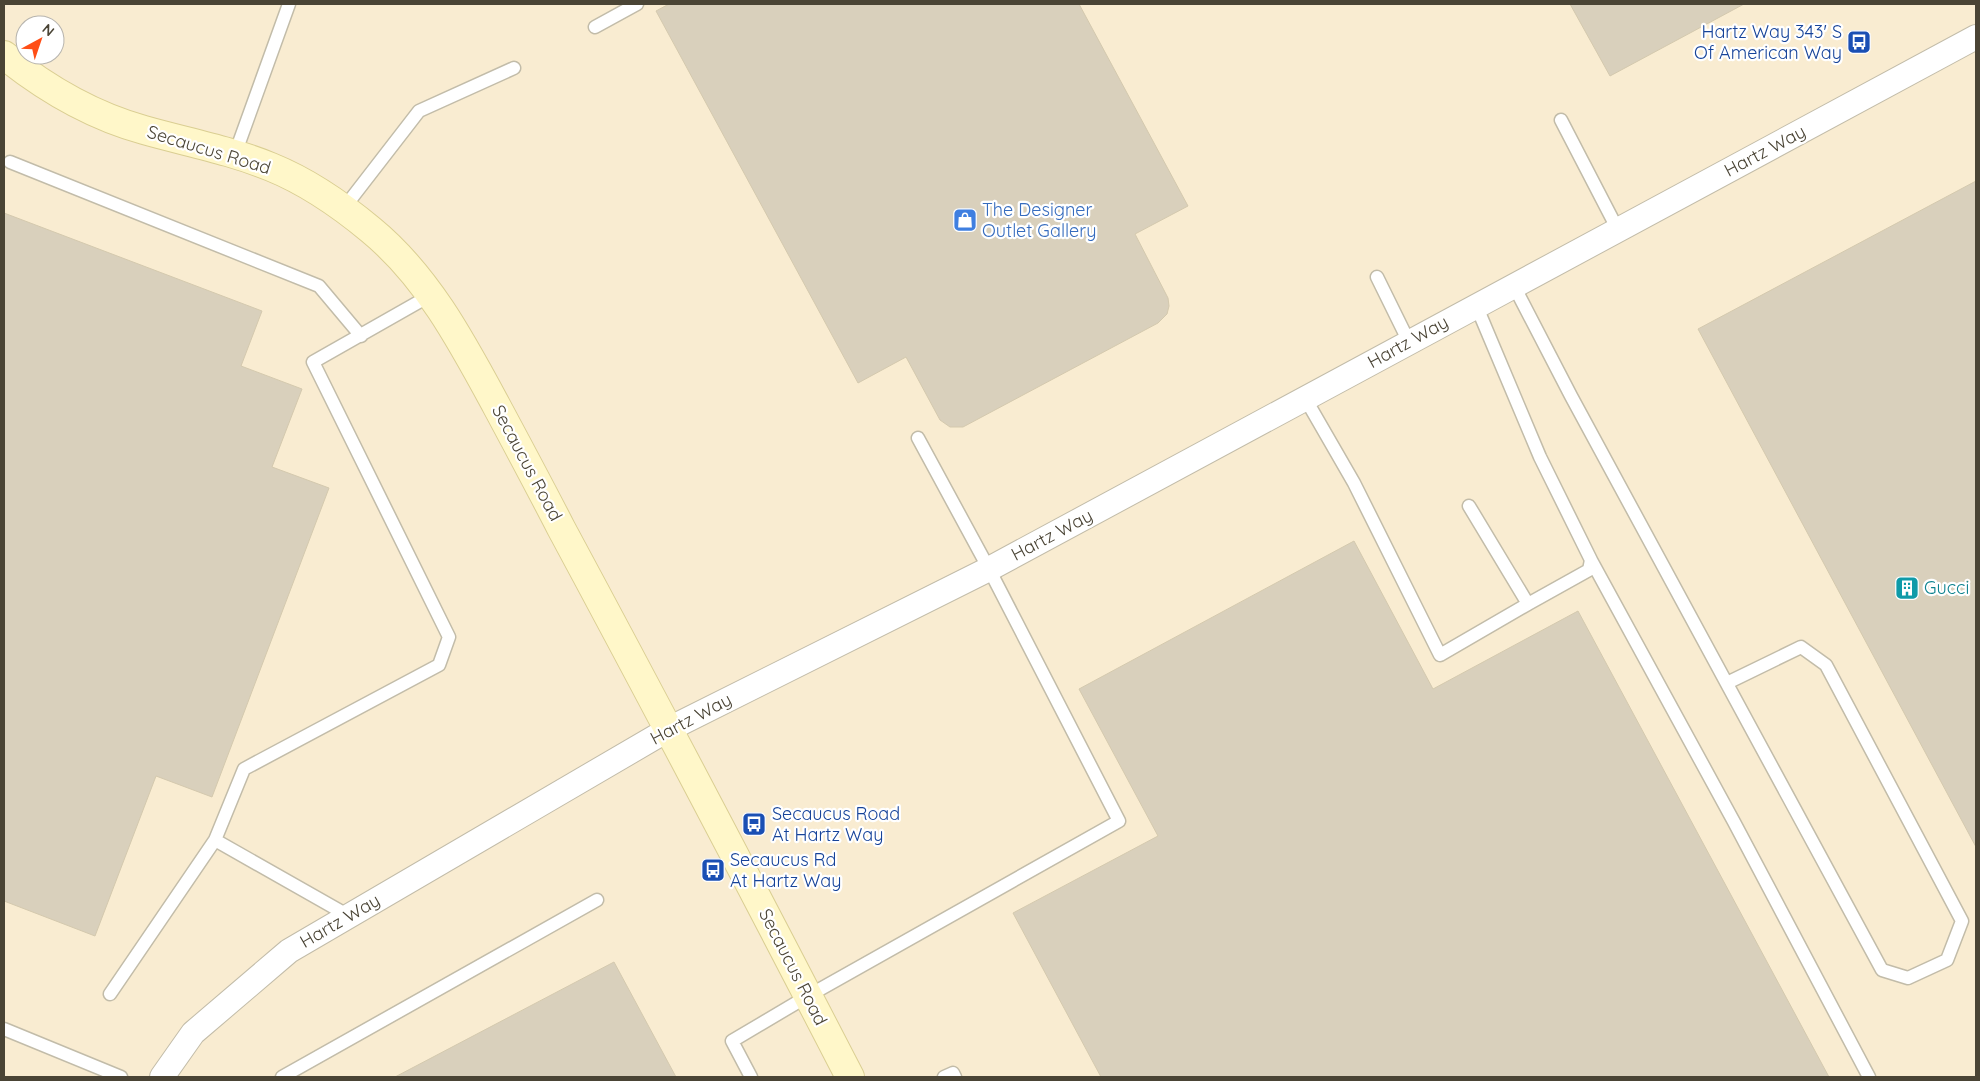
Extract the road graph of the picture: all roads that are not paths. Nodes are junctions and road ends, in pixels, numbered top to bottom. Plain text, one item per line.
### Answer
1 (290, 4) edge
2 (636, 4) edge
3 (595, 27) dead end
4 (1976, 37) edge
5 (4, 55) edge
6 (514, 68) dead end
7 (1561, 120) dead end
8 (235, 154) junction
9 (10, 162) dead end
10 (344, 208) junction
11 (1618, 230) junction
12 (1377, 277) dead end
13 (1514, 286) junction
14 (431, 295) junction
15 (1476, 305) junction
16 (361, 336) junction
17 (1409, 342) junction
18 (1305, 398) junction
19 (918, 438) dead end
20 (1469, 506) dead end
21 (1590, 560) junction
22 (989, 569) junction
23 (1528, 604) junction
24 (1726, 683) junction
25 (669, 729) junction
26 (215, 840) junction
27 (597, 900) dead end
28 (350, 916) junction
29 (110, 994) dead end
30 (808, 996) junction
31 (4, 1029) edge
32 (121, 1077) edge
33 (162, 1077) edge
34 (282, 1077) edge
35 (751, 1077) edge
36 (850, 1077) edge
37 (944, 1077) edge
38 (956, 1077) edge
39 (1869, 1077) edge

1 - 8 lane
2 - 3 lane
4 - 11 street, Hartz Way
5 - 8 main road, Secaucus Road
6 - 10 lane
7 - 11 lane
8 - 10 main road, Secaucus Road
9 - 16 lane
10 - 14 main road, Secaucus Road
11 - 13 street, Hartz Way
12 - 17 lane
13 - 15 street, Hartz Way
13 - 24 lane
14 - 16 lane
14 - 25 main road, Secaucus Road
15 - 17 street, Hartz Way
15 - 21 lane
16 - 26 lane
17 - 18 street, Hartz Way
18 - 22 street, Hartz Way
18 - 23 lane
19 - 22 lane
20 - 23 lane
21 - 23 lane
21 - 39 lane
22 - 25 street, Hartz Way
22 - 30 lane
24 - 24 lane
25 - 28 street, Hartz Way
25 - 30 main road, Secaucus Road
26 - 28 lane
26 - 29 lane
27 - 34 lane
28 - 33 street, Hartz Way
30 - 35 lane
30 - 36 main road, Secaucus Road
31 - 32 lane
37 - 38 lane

